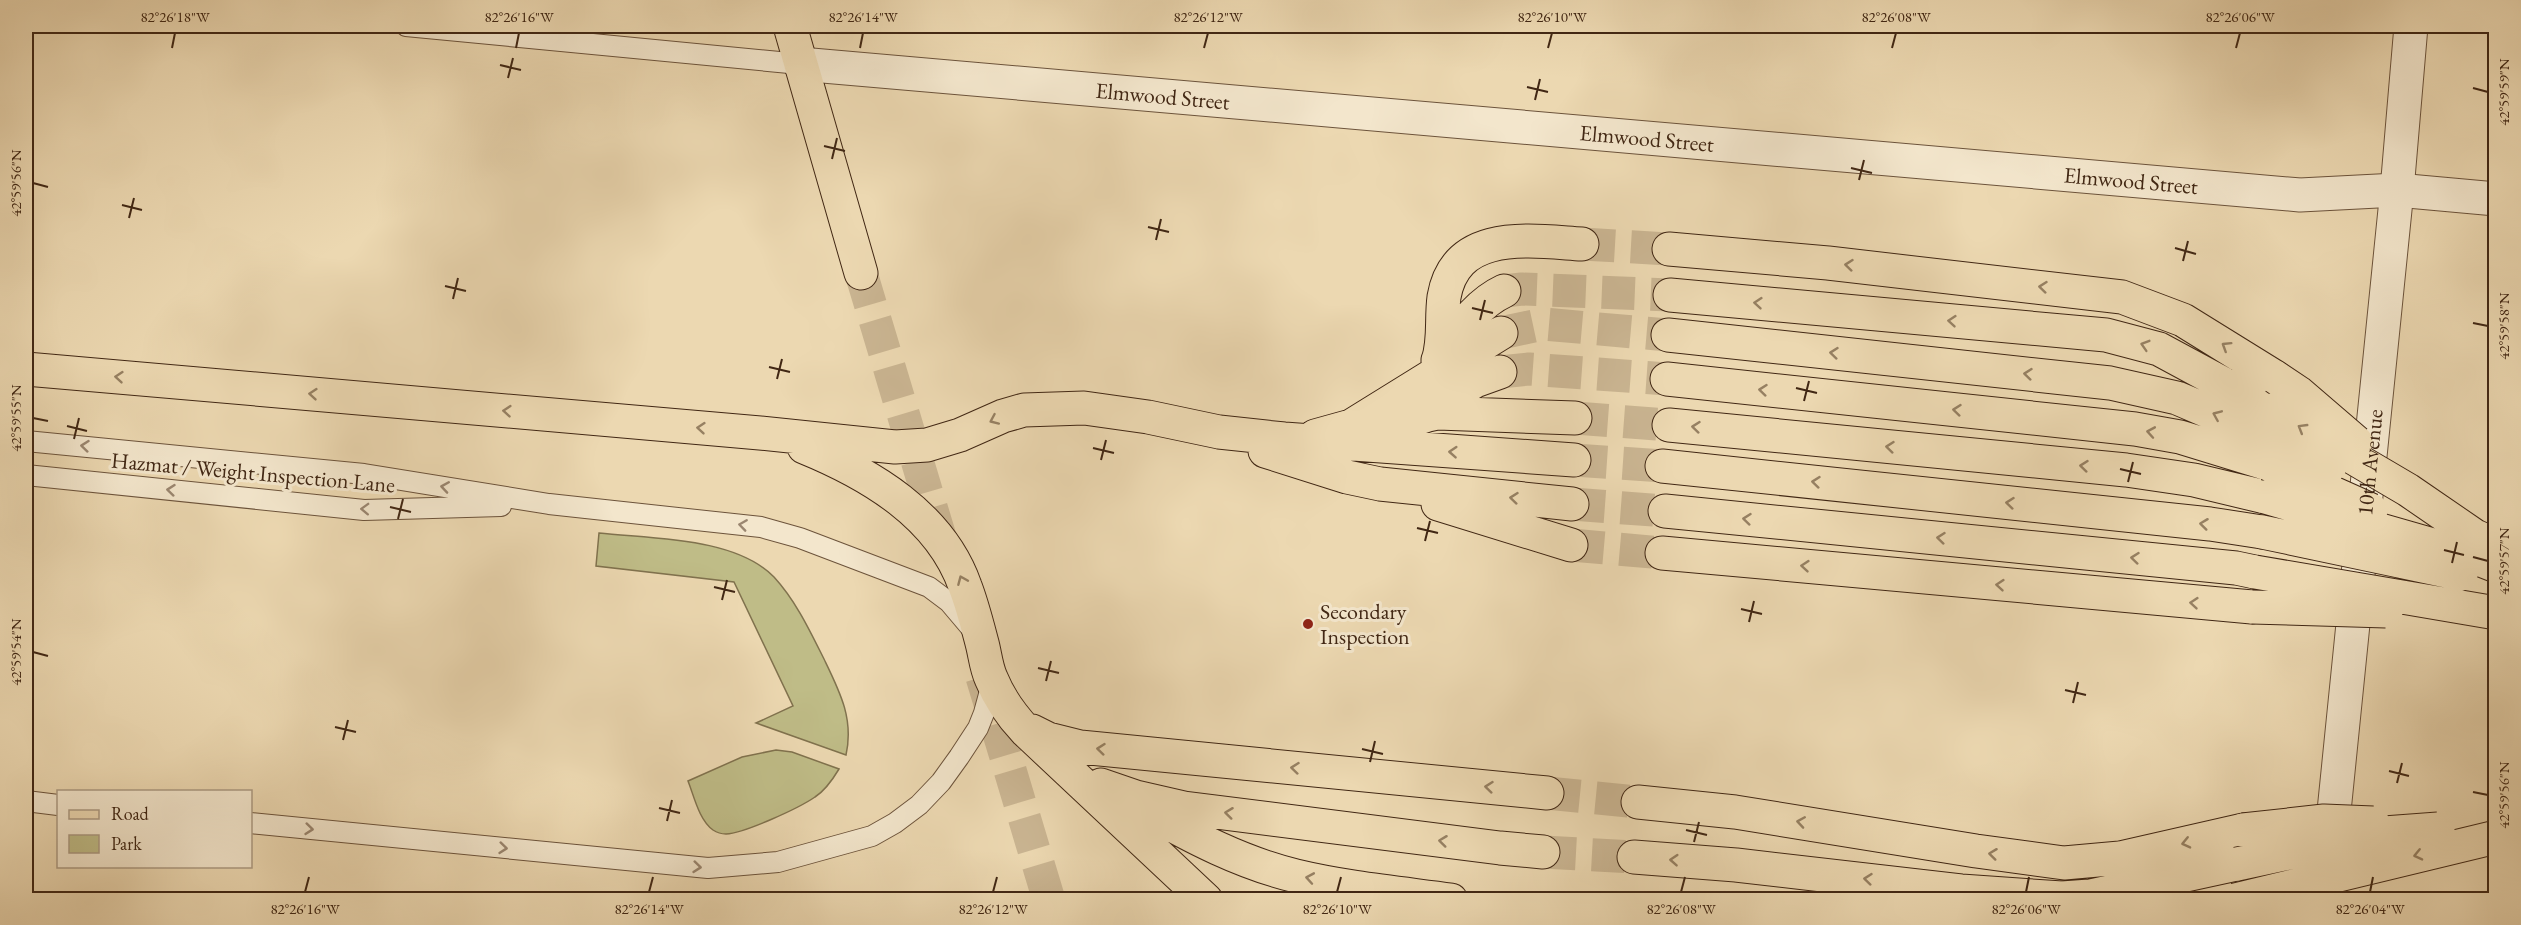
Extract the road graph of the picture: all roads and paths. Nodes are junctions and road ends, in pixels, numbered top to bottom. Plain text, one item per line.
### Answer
1 (406, 26) edge
2 (790, 26) edge
3 (2411, 26) edge
4 (800, 64) junction
5 (2397, 190) junction
6 (2496, 199) edge
7 (1582, 244) tunnel mouth
8 (1669, 249) tunnel mouth
9 (861, 273) tunnel mouth
10 (1504, 291) tunnel mouth
11 (1670, 295) tunnel mouth
12 (1501, 333) tunnel mouth
13 (1668, 335) tunnel mouth
14 (1438, 361) junction
15 (26, 369) edge
16 (1500, 372) tunnel mouth
17 (1666, 379) tunnel mouth
18 (1410, 389) junction
19 (1575, 418) tunnel mouth
20 (1407, 421) junction
21 (1669, 425) tunnel mouth
22 (1186, 427) junction
23 (760, 433) junction
24 (2270, 437) junction
25 (1284, 439) junction
26 (26, 441) edge
27 (1338, 444) junction
28 (1574, 460) tunnel mouth
29 (1662, 466) tunnel mouth
30 (26, 475) edge
31 (1347, 477) junction
32 (2408, 490) junction
33 (549, 504) junction
34 (1572, 504) tunnel mouth
35 (1665, 511) tunnel mouth
36 (1571, 544) tunnel mouth
37 (2484, 551) edge
38 (1662, 553) tunnel mouth
39 (2496, 581) edge
40 (2496, 614) edge
41 (981, 640) junction
42 (990, 675) junction
43 (1028, 732) junction
44 (1101, 785) junction
45 (1547, 793) tunnel mouth
46 (26, 801) edge
47 (1638, 802) tunnel mouth
48 (57, 804) edge
49 (252, 823) edge
50 (2438, 829) junction
51 (2496, 832) edge
52 (2496, 837) edge
53 (1543, 852) tunnel mouth
54 (1634, 857) tunnel mouth
55 (2265, 895) edge
56 (1206, 900) edge
57 (1451, 900) edge
58 (2235, 900) edge
59 (2325, 900) edge

1 - 4 lane
2 - 4 main road
3 - 5 street, 10th Avenue
4 - 5 street, Elmwood Street
4 - 9 main road
5 - 6 street, Elmwood Street
5 - 59 street, 10th Avenue
7 - 14 main road
32 -> 8 main road, bridge
10 - 14 main road
24 -> 11 main road
12 - 18 main road
24 -> 13 main road
14 - 18 main road
23 -> 15 main road
16 - 20 main road
24 -> 17 main road
18 - 25 main road
19 - 20 main road
20 - 27 main road
37 -> 21 main road, bridge
22 -> 23 main road
22 - 25 main road
22 - 31 main road
41 -> 23 main road
32 -> 24 main road, bridge
24 - 37 main road, bridge
25 - 27 main road
33 -> 26 lane
28 -> 27 main road
39 -> 29 main road, bridge
33 -> 30 lane, Hazmat / Weight Inspection Lane
34 -> 31 main road
31 - 36 main road
32 - 37 main road, bridge
41 -> 33 lane
40 -> 35 main road, bridge
40 -> 38 main road, bridge
41 - 42 main road
42 - 43 main road
49 -> 42 lane
43 - 44 main road
45 -> 43 main road
43 - 56 main road
53 -> 44 main road
57 -> 44 main road
46 - 48 lane
50 -> 47 main road, bridge
50 - 51 main road
50 -> 54 main road, bridge
52 -> 55 main road, bridge
55 - 58 main road, bridge

